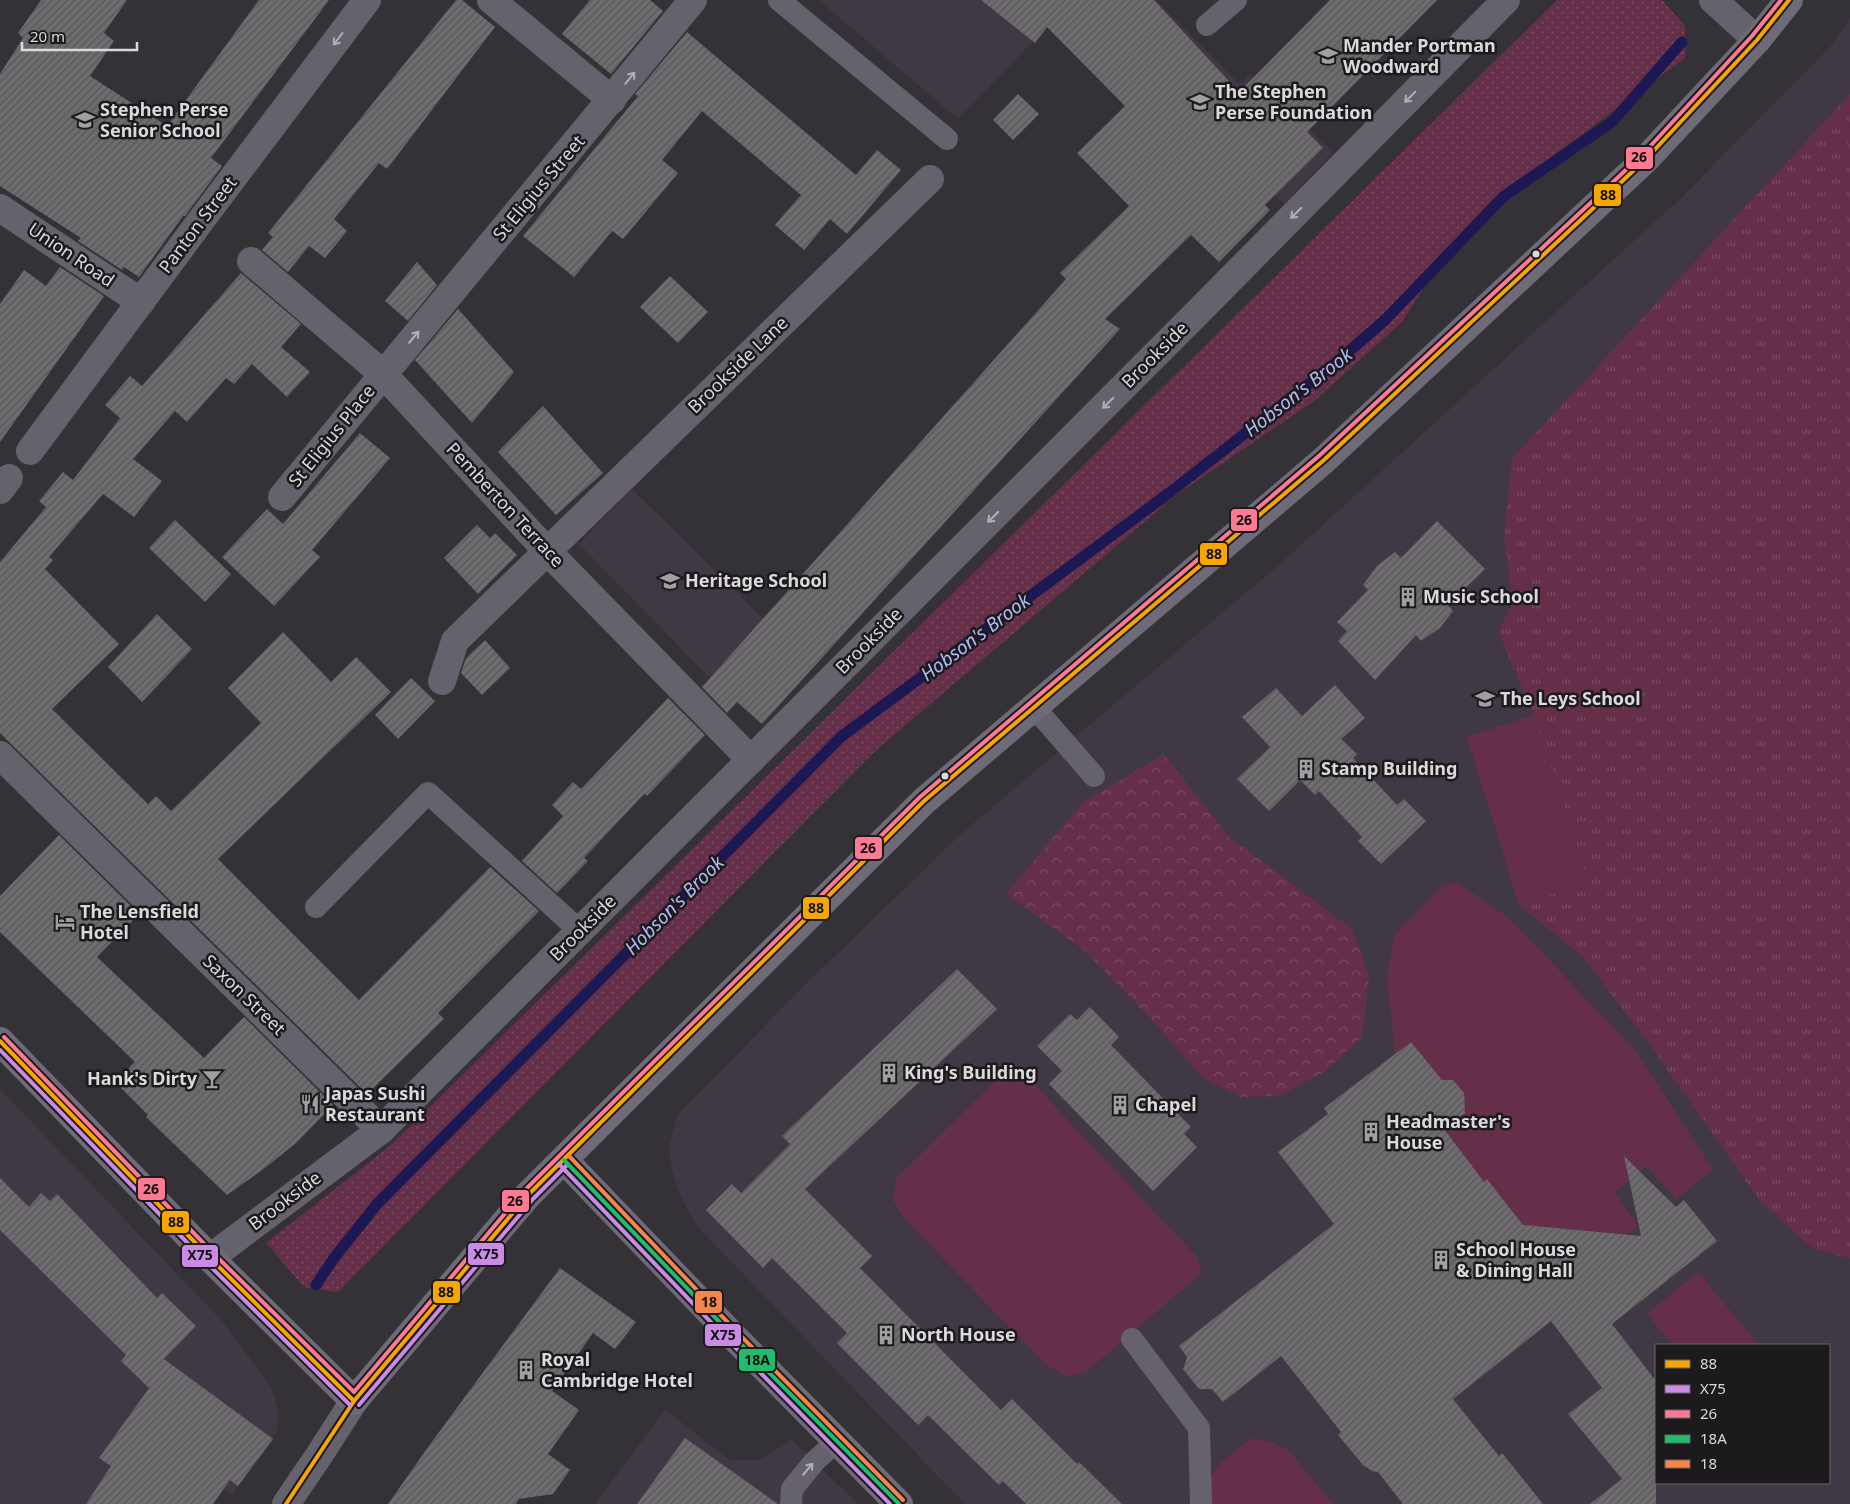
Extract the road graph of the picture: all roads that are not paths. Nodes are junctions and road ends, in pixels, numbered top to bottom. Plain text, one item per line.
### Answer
1 (368, 0) edge
2 (490, 0) edge
3 (693, 0) edge
4 (779, 0) edge
5 (1236, 0) edge
6 (1506, 0) edge
7 (1714, 0) edge
8 (1789, 0) edge
9 (1207, 25) dead end
10 (1757, 40) junction
11 (612, 100) junction
12 (947, 139) dead end
13 (930, 179) dead end
14 (0, 208) edge
15 (251, 261) dead end
16 (141, 302) junction
17 (383, 374) junction
18 (30, 451) dead end
19 (282, 497) dead end
20 (547, 551) junction
21 (442, 681) dead end
22 (1034, 707) junction
23 (0, 756) edge
24 (750, 760) junction
25 (1094, 776) dead end
26 (316, 907) dead end
27 (580, 931) junction
28 (0, 1041) edge
29 (381, 1130) junction
30 (564, 1160) junction
31 (210, 1258) junction
32 (1132, 1339) dead end
33 (354, 1401) junction
34 (837, 1441) junction
35 (286, 1504) edge
36 (791, 1504) edge
37 (899, 1504) edge
38 (1201, 1504) edge

1 -> 16 street, Panton Street
2 - 11 street
11 -> 3 street, St Eligius Street
4 - 12 lane
5 - 9 lane
6 -> 24 street, Brookside
7 - 10 street
8 - 10 main road
10 - 22 main road
17 -> 11 street, St Eligius Street
13 - 20 street, Brookside Lane
14 - 16 street, Union Road
15 - 17 street, Pemberton Terrace
16 - 18 street, Panton Street
17 - 19 street, St Eligius Place
17 - 20 street, Pemberton Terrace
20 - 21 street, Brookside Lane
20 - 24 street, Pemberton Terrace
22 - 25 lane
22 - 30 main road
23 - 29 street, Saxon Street
24 - 27 street, Brookside
26 - 27 lane
27 - 29 street, Brookside
28 - 31 main road
29 - 31 street, Brookside
30 - 33 main road
30 - 34 main road
31 - 33 main road
32 - 38 lane
33 - 35 street
36 -> 34 lane
34 - 37 main road

